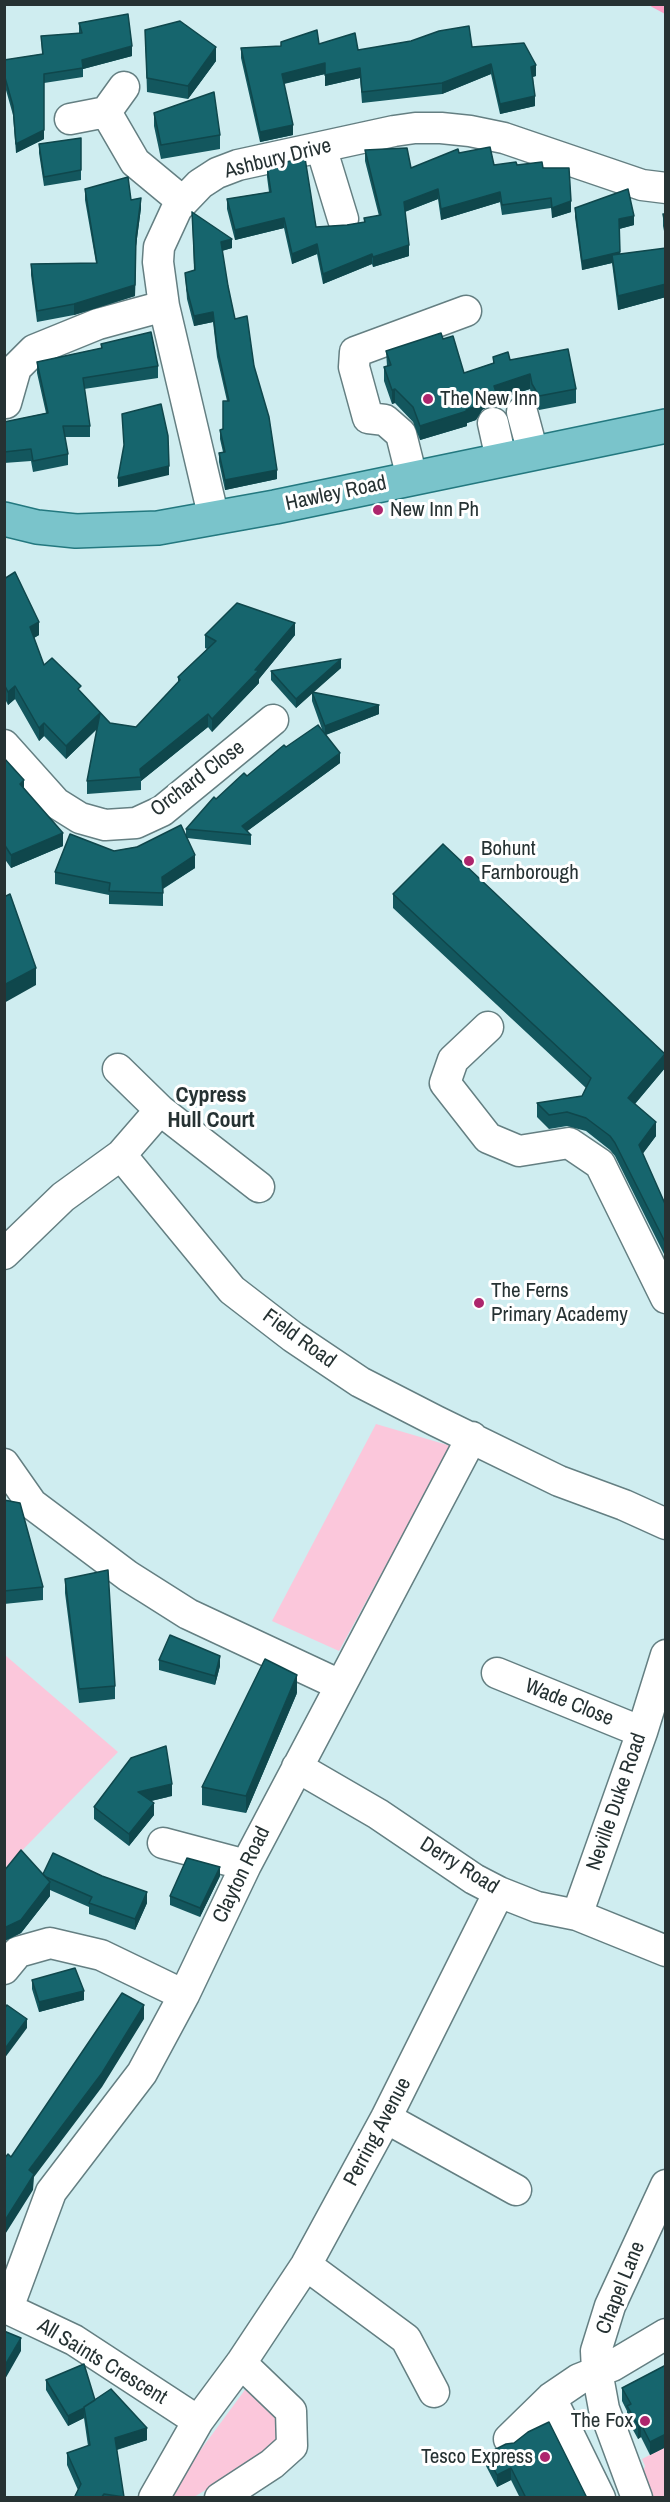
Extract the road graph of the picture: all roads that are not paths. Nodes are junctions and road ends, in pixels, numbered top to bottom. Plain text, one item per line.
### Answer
1 (124, 87) dead end
2 (106, 111) junction
3 (70, 119) dead end
4 (321, 147) junction
5 (666, 188) edge
6 (182, 201) junction
7 (343, 219) dead end
8 (164, 306) junction
9 (466, 311) dead end
10 (6, 403) dead end
11 (522, 412) dead end
12 (494, 423) dead end
13 (666, 426) edge
14 (533, 453) junction
15 (501, 459) junction
16 (411, 477) junction
17 (4, 519) edge
18 (214, 519) junction
19 (273, 720) dead end
20 (4, 745) edge
21 (488, 1027) dead end
22 (118, 1069) dead end
23 (160, 1110) junction
24 (121, 1155) junction
25 (260, 1187) dead end
26 (4, 1254) edge
27 (666, 1298) edge
28 (472, 1437) junction
29 (4, 1464) edge
30 (666, 1524) edge
31 (666, 1655) edge
32 (497, 1673) dead end
33 (340, 1685) junction
34 (642, 1732) junction
35 (297, 1767) junction
36 (163, 1843) dead end
37 (246, 1865) junction
38 (499, 1892) junction
39 (577, 1915) junction
40 (666, 1951) edge
41 (4, 1969) edge
42 (184, 1995) junction
43 (386, 2118) junction
44 (666, 2185) edge
45 (516, 2190) dead end
46 (306, 2265) junction
47 (6, 2308) edge
48 (666, 2334) edge
49 (241, 2363) junction
50 (597, 2371) junction
51 (434, 2392) dead end
52 (551, 2398) junction
53 (198, 2421) junction
54 (509, 2439) dead end
55 (154, 2498) edge
56 (220, 2498) edge
57 (600, 2498) edge
58 (637, 2498) edge

1 - 2 street
2 - 3 street
2 - 6 street
4 - 5 street, Ashbury Drive
4 - 6 street, Ashbury Drive
4 - 7 street
6 - 8 street, Ashbury Drive
8 - 10 street
8 - 18 street, Ashbury Drive
9 - 16 street
11 - 14 street
12 - 15 street
13 - 14 main road, Hawley Road
14 - 15 main road, Hawley Road
15 - 16 main road, Hawley Road
16 - 18 main road, Hawley Road
17 - 18 main road, Hawley Road
19 - 20 street, Orchard Close
21 - 27 street
22 - 23 street
23 - 24 street
23 - 25 street
24 - 26 street
24 - 28 street, Field Road
28 - 30 street, Field Road
28 - 33 street, Clayton Road
29 - 33 street
31 - 34 street, Neville Duke Road
32 - 34 street, Wade Close
33 - 35 street, Clayton Road
34 - 39 street, Neville Duke Road
35 - 37 street, Clayton Road
35 - 38 street, Derry Road
36 - 37 street
37 - 42 street, Clayton Road
38 - 39 street, Derry Road
38 - 43 street, Perring Avenue
39 - 40 street, Derry Road
41 - 42 street
42 - 47 street, Clayton Road
43 - 45 street
43 - 46 street, Perring Avenue
44 - 50 street, Chapel Lane
46 - 49 street, Perring Avenue
46 - 51 street
47 - 53 street, All Saints Crescent
48 - 50 street
49 - 53 street, Perring Avenue
49 - 56 street
50 - 52 street
50 - 58 street, Chapel Lane
52 - 54 street
52 - 57 street
53 - 55 street, Perring Avenue

